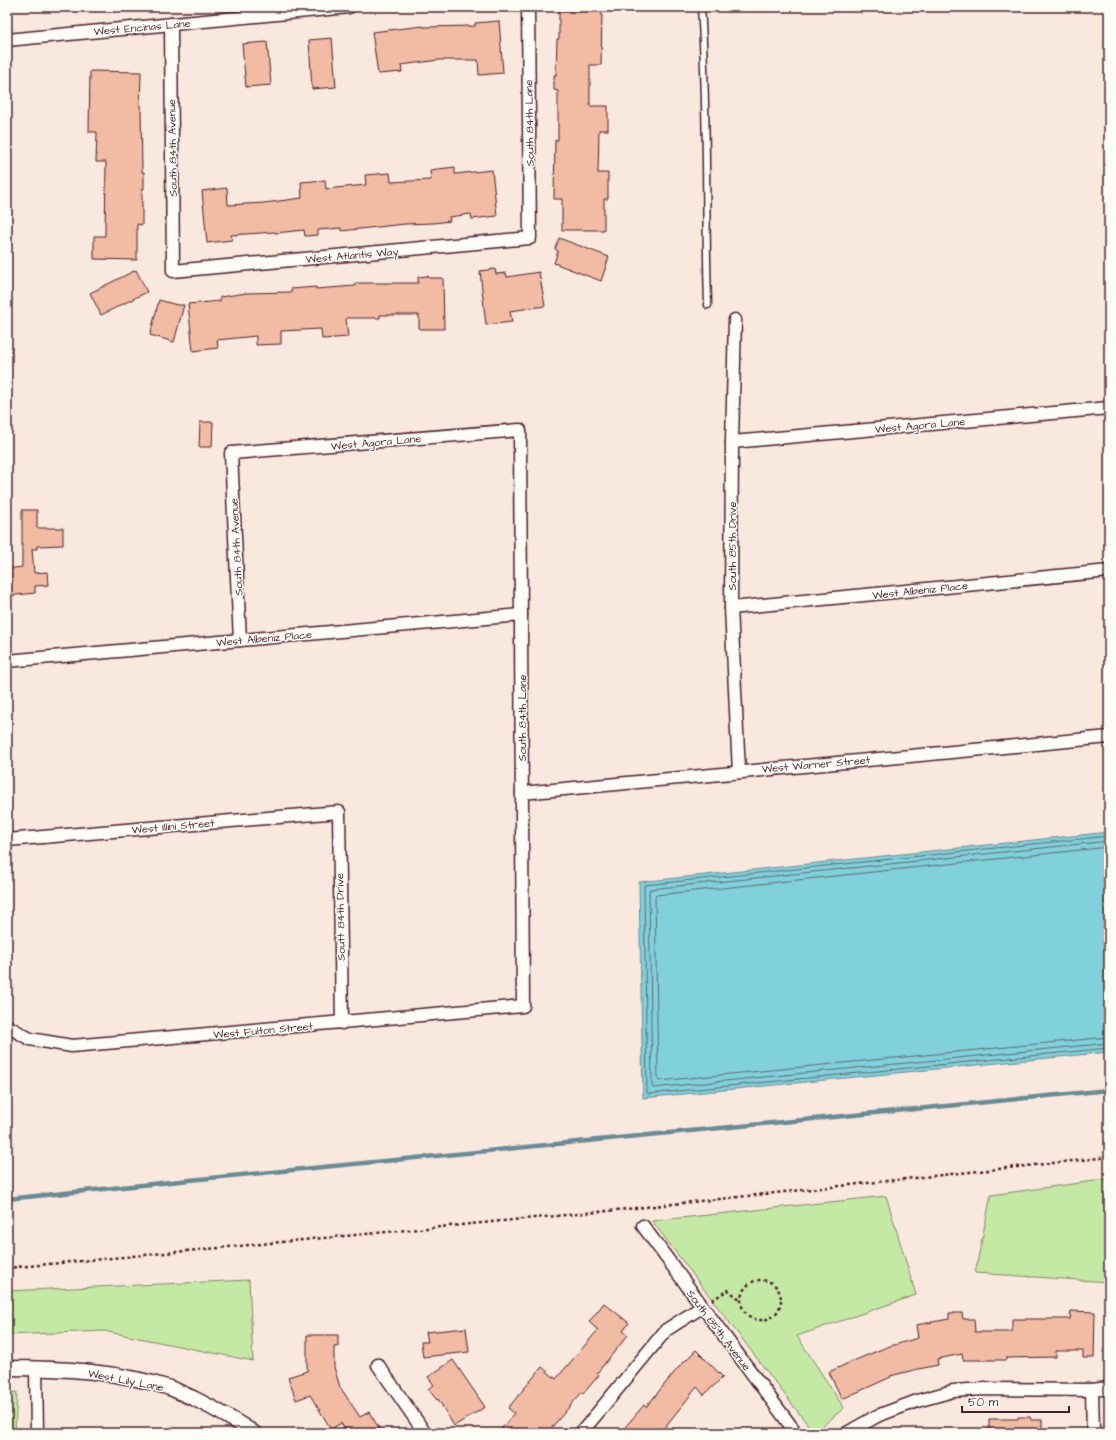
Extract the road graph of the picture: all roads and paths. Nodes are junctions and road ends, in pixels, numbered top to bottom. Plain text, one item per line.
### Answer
1 (349, 7) edge
2 (528, 7) edge
3 (701, 7) edge
4 (171, 24) junction
5 (7, 40) edge
6 (530, 238) joint
7 (173, 271) joint
8 (708, 305) dead end
9 (735, 320) dead end
10 (1109, 408) edge
11 (520, 430) joint
12 (732, 442) junction
13 (231, 454) joint
14 (1109, 571) edge
15 (731, 608) junction
16 (521, 615) junction
17 (240, 640) junction
18 (7, 661) edge
19 (1109, 736) edge
20 (739, 772) junction
21 (522, 793) junction
22 (339, 812) joint
23 (7, 840) edge
24 (523, 1006) joint
25 (342, 1023) junction
26 (7, 1026) edge
27 (1109, 1157) edge
28 (643, 1226) dead end
29 (7, 1268) edge
30 (741, 1300) junction
31 (702, 1307) junction
32 (378, 1365) dead end
33 (7, 1368) edge
34 (36, 1368) junction
35 (1109, 1388) edge
36 (1092, 1390) junction
37 (37, 1433) edge
38 (254, 1433) edge
39 (425, 1433) edge
40 (581, 1433) edge
41 (796, 1433) edge
42 (847, 1433) edge
43 (1092, 1433) edge

1 - 4 street, West Encinas Lane
2 - 6 street, South 84th Lane
3 - 8 lane
4 - 5 street, West Encinas Lane
4 - 7 street, South 84th Avenue
6 - 7 street, West Atlantis Way
9 - 12 street, South 85th Drive
10 - 12 street, West Agora Lane
11 - 13 street, West Agora Lane
11 - 16 street, South 84th Lane
12 - 15 street, South 85th Drive
13 - 17 street, South 84th Avenue
14 - 15 street, West Albeniz Place
15 - 20 street, South 85th Drive
16 - 17 street, West Albeniz Place
16 - 21 street, South 84th Lane
17 - 18 street, West Albeniz Place
19 - 20 street, West Warner Street
20 - 21 street, West Warner Street
21 - 24 street, South 84th Lane
22 - 23 street, West Illini Street
22 - 25 street, Soutt 84th Drive
24 - 25 street, West Fulton Street
25 - 26 street, West Fulton Street
27 - 29 path
28 - 31 street, South 85th Avenue
30 - 30 path
30 - 31 path
31 - 40 street
31 - 41 street, South 85th Avenue
32 - 39 street
33 - 34 street, West Lily Lane
34 - 37 street
34 - 38 street, West Lily Lane
35 - 36 street
36 - 42 street
36 - 43 street

